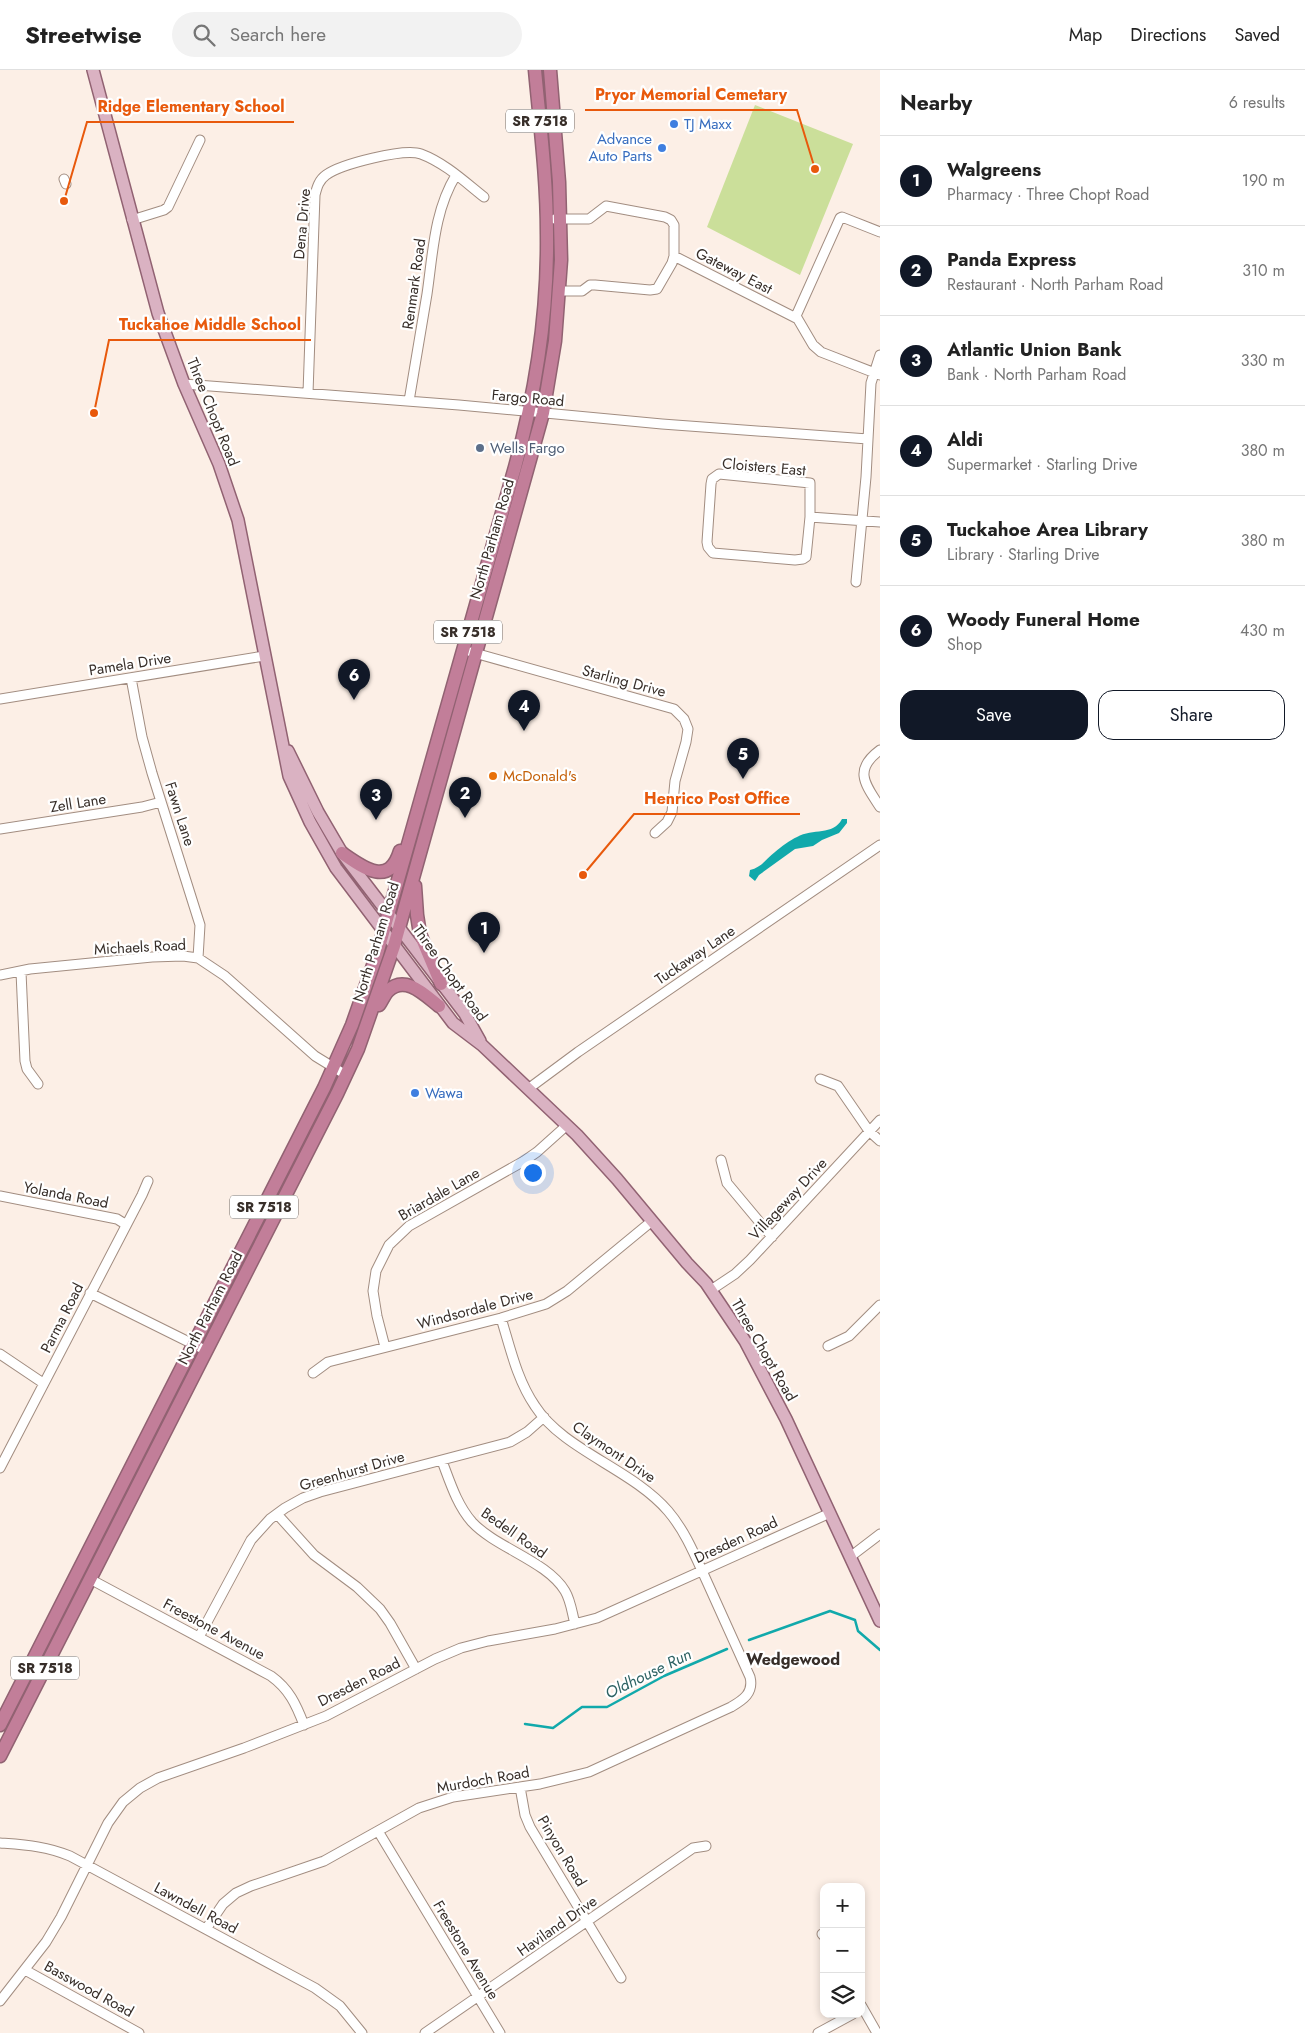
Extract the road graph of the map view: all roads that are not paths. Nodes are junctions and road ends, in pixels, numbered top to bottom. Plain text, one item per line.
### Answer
1 (93, 70) edge
2 (535, 70) edge
3 (550, 70) edge
4 (200, 140) dead end
5 (456, 175) junction
6 (484, 197) dead end
7 (547, 219) junction
8 (562, 219) junction
9 (132, 220) junction
10 (880, 232) edge
11 (674, 256) junction
12 (560, 292) junction
13 (796, 318) junction
14 (880, 355) edge
15 (877, 374) edge
16 (184, 384) junction
17 (308, 393) junction
18 (409, 401) junction
19 (530, 412) junction
20 (543, 413) junction
21 (868, 438) junction
22 (810, 518) junction
23 (863, 521) junction
24 (880, 522) edge
25 (856, 582) dead end
26 (463, 650) junction
27 (477, 654) junction
28 (264, 656) junction
29 (131, 678) junction
30 (0, 699) edge
31 (282, 741) junction
32 (880, 750) edge
33 (161, 802) junction
34 (420, 803) junction
35 (880, 807) edge
36 (0, 829) edge
37 (655, 833) dead end
38 (880, 845) edge
39 (342, 853) junction
40 (415, 874) junction
41 (388, 915) junction
42 (399, 928) junction
43 (383, 932) junction
44 (394, 946) junction
45 (198, 958) junction
46 (21, 972) junction
47 (0, 975) edge
48 (441, 984) junction
49 (439, 1006) junction
50 (370, 1016) junction
51 (482, 1046) junction
52 (333, 1068) junction
53 (346, 1075) junction
54 (820, 1079) dead end
55 (38, 1084) dead end
56 (528, 1089) junction
57 (880, 1120) edge
58 (566, 1126) junction
59 (870, 1131) junction
60 (880, 1140) edge
61 (721, 1160) dead end
62 (148, 1180) dead end
63 (0, 1196) edge
64 (652, 1221) junction
65 (125, 1224) junction
66 (772, 1237) junction
67 (711, 1290) junction
68 (90, 1293) junction
69 (880, 1305) edge
70 (501, 1318) junction
71 (193, 1345) junction
72 (828, 1346) dead end
73 (385, 1347) junction
74 (207, 1351) junction
75 (0, 1354) edge
76 (313, 1373) dead end
77 (43, 1383) junction
78 (544, 1417) junction
79 (442, 1460) junction
80 (0, 1468) edge
81 (830, 1513) junction
82 (277, 1514) junction
83 (880, 1534) edge
84 (850, 1557) junction
85 (702, 1571) junction
86 (78, 1572) junction
87 (90, 1579) junction
88 (880, 1621) edge
89 (575, 1624) junction
90 (199, 1637) junction
91 (416, 1669) junction
92 (750, 1690) joint
93 (0, 1725) edge
94 (304, 1725) junction
95 (0, 1756) edge
96 (520, 1787) junction
97 (378, 1830) junction
98 (0, 1844) edge
99 (706, 1846) dead end
100 (87, 1865) junction
101 (587, 1921) junction
102 (206, 1929) junction
103 (25, 1970) junction
104 (621, 1978) dead end
105 (478, 1996) junction
106 (0, 2001) edge
107 (865, 2013) edge
108 (846, 2018) edge
109 (140, 2033) edge
110 (362, 2033) edge
111 (425, 2033) edge
112 (500, 2033) edge
113 (818, 2033) edge
114 (877, 2033) edge

1 - 9 main road, Three Chopt Road
2 - 7 highway, North Parham Road / SR 7518
3 - 8 highway, North Parham Road / SR 7518
4 - 9 street
5 - 6 street, Dena Drive
5 - 17 street, Dena Drive
5 - 18 street, Renmark Road
7 - 8 street
7 - 19 highway, North Parham Road / SR 7518
8 - 11 street
8 - 12 highway, North Parham Road / SR 7518
9 - 16 main road, Three Chopt Road
10 - 13 street
11 - 12 street, Gateway East
11 - 13 street, Gateway East
12 - 20 highway, North Parham Road / SR 7518
13 - 15 street
14 - 15 street
15 - 21 street
16 - 17 street, Fargo Road
16 - 28 main road, Three Chopt Road
17 - 18 street, Fargo Road
18 - 19 street, Fargo Road
19 - 20 street, Fargo Road
19 - 26 highway, North Parham Road / SR 7518
20 - 21 street, Fargo Road
20 - 27 highway, North Parham Road / SR 7518
21 - 23 street
22 - 22 street, Cloisters East
22 - 23 street
23 - 24 street
23 - 25 street
26 - 27 street, Starling Drive
26 - 34 highway, North Parham Road / SR 7518
27 - 37 street, Starling Drive
27 - 40 highway, North Parham Road / SR 7518
28 - 29 street, Pamela Drive
28 - 31 main road, Three Chopt Road
29 - 30 street, Pamela Drive
29 - 33 street, Fawn Lane
31 - 39 main road, Three Chopt Road
31 - 43 main road, Three Chopt Road
32 - 35 street
33 - 36 street, Zell Lane
33 - 45 street, Fawn Lane
34 - 39 highway
34 - 41 highway, North Parham Road / SR 7518
38 - 56 street, Tuckaway Lane
39 - 41 main road, Three Chopt Road
40 - 42 highway, North Parham Road / SR 7518
40 - 48 highway
41 - 42 main road, Three Chopt Road
41 - 43 highway, North Parham Road / SR 7518
42 - 44 highway, North Parham Road / SR 7518
42 - 48 main road, Three Chopt Road
43 - 44 main road, Three Chopt Road
43 - 52 highway, North Parham Road / SR 7518
44 - 49 main road, Three Chopt Road
44 - 50 highway, North Parham Road / SR 7518
45 - 46 street, Michaels Road
45 - 52 street, Michaels Road
46 - 47 street, Michaels Road
46 - 55 street
48 - 51 main road, Three Chopt Road
49 - 50 highway
49 - 51 main road, Three Chopt Road
50 - 53 highway, North Parham Road / SR 7518
51 - 56 main road, Three Chopt Road
52 - 53 street, Michaels Road
52 - 71 highway, North Parham Road / SR 7518
53 - 74 highway, North Parham Road / SR 7518
54 - 59 street
56 - 58 main road, Three Chopt Road
57 - 59 street, Villageway Drive
58 - 64 main road, Three Chopt Road
58 - 73 street, Briardale Lane
59 - 60 street
59 - 66 street, Villageway Drive
61 - 66 street
62 - 65 street, Parma Road
63 - 65 street, Yolanda Road
64 - 67 main road, Three Chopt Road
64 - 70 street, Windsordale Drive
65 - 68 street, Parma Road
66 - 67 street, Villageway Drive
67 - 81 main road, Three Chopt Road
68 - 71 street
68 - 77 street, Parma Road
69 - 72 street
70 - 73 street, Windsordale Drive
70 - 78 street, Claymont Drive
71 - 74 street
71 - 86 highway, North Parham Road / SR 7518
73 - 76 street, Windsordale Drive
74 - 87 highway, North Parham Road / SR 7518
75 - 77 street
77 - 80 street, Parma Road
78 - 79 street, Greenhurst Drive
78 - 85 street, Claymont Drive
79 - 82 street, Greenhurst Drive
79 - 89 street, Bedell Road
81 - 84 main road, Three Chopt Road
81 - 85 street, Dresden Road
82 - 90 street, Greenhurst Drive
82 - 91 street
83 - 84 street
84 - 88 main road, Three Chopt Road
85 - 89 street, Dresden Road
85 - 92 street, Claymont Drive
86 - 87 highway
86 - 93 highway, North Parham Road / SR 7518
87 - 90 street, Freestone Avenue
87 - 95 highway, North Parham Road / SR 7518
89 - 91 street, Dresden Road
90 - 94 street, Freestone Avenue
91 - 94 street, Dresden Road
92 - 96 street, Murdoch Road
94 - 100 street, Dresden Road
96 - 97 street, Murdoch Road
96 - 101 street, Pinyon Road
97 - 102 street, Murdoch Road
97 - 105 street, Freestone Avenue
98 - 100 street, Lawndell Road
99 - 101 street, Haviland Drive
100 - 102 street, Lawndell Road
100 - 103 street, Dresden Road
101 - 104 street, Pinyon Road
101 - 105 street, Haviland Drive
102 - 110 street, Lawndell Road
103 - 106 street, Dresden Road
103 - 109 street, Basswood Road
105 - 111 street, Haviland Drive
105 - 112 street, Freestone Avenue
107 - 114 street
108 - 113 street

